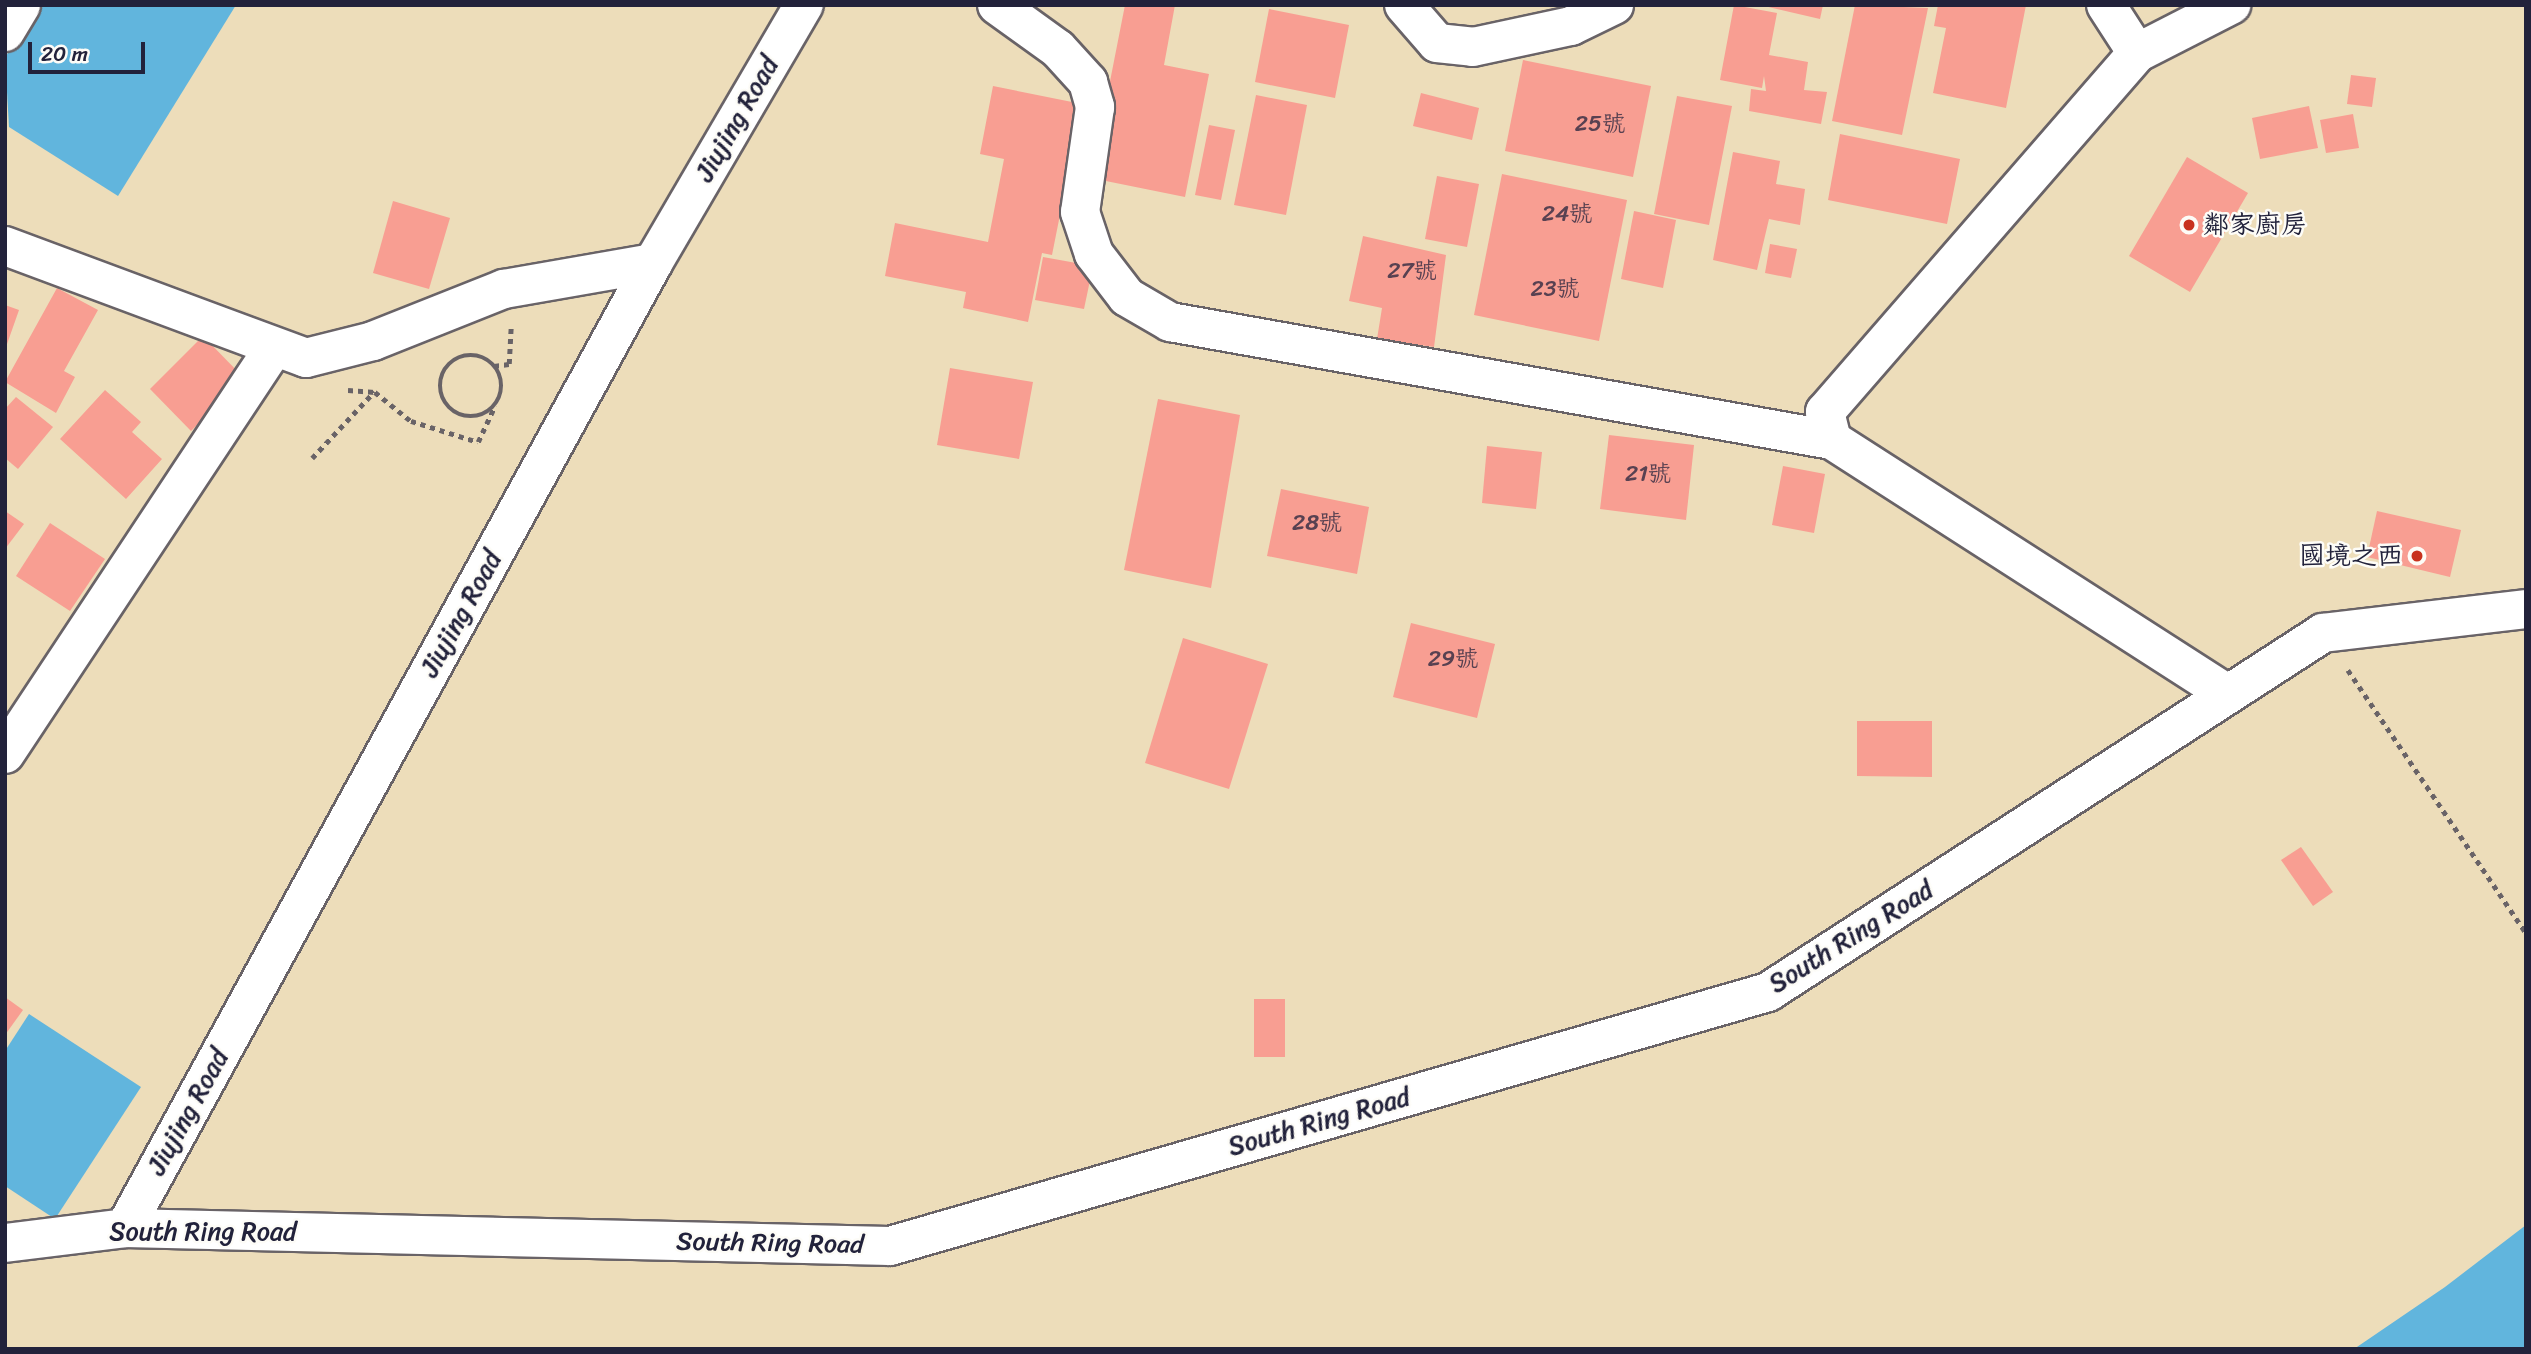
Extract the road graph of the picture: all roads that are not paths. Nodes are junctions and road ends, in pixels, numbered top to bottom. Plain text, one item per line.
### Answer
1 (21, 5) edge
2 (804, 5) edge
3 (997, 5) edge
4 (1404, 5) edge
5 (1614, 5) edge
6 (2106, 5) edge
7 (2231, 5) edge
8 (5, 32) edge
9 (2137, 53) junction
10 (5, 246) edge
11 (653, 263) junction
12 (289, 354) junction
13 (1832, 440) junction
14 (2526, 608) edge
15 (2227, 694) junction
16 (5, 754) edge
17 (125, 1227) junction
18 (5, 1243) edge

1 - 8 street
2 - 11 street, Jiujing Road
3 - 13 street
4 - 5 street
6 - 9 street
7 - 9 street
9 - 13 street
10 - 12 street
11 - 12 street
11 - 17 street, Jiujing Road
12 - 16 street
13 - 15 street
14 - 15 street, South Ring Road
15 - 17 street, South Ring Road
17 - 18 street, South Ring Road

